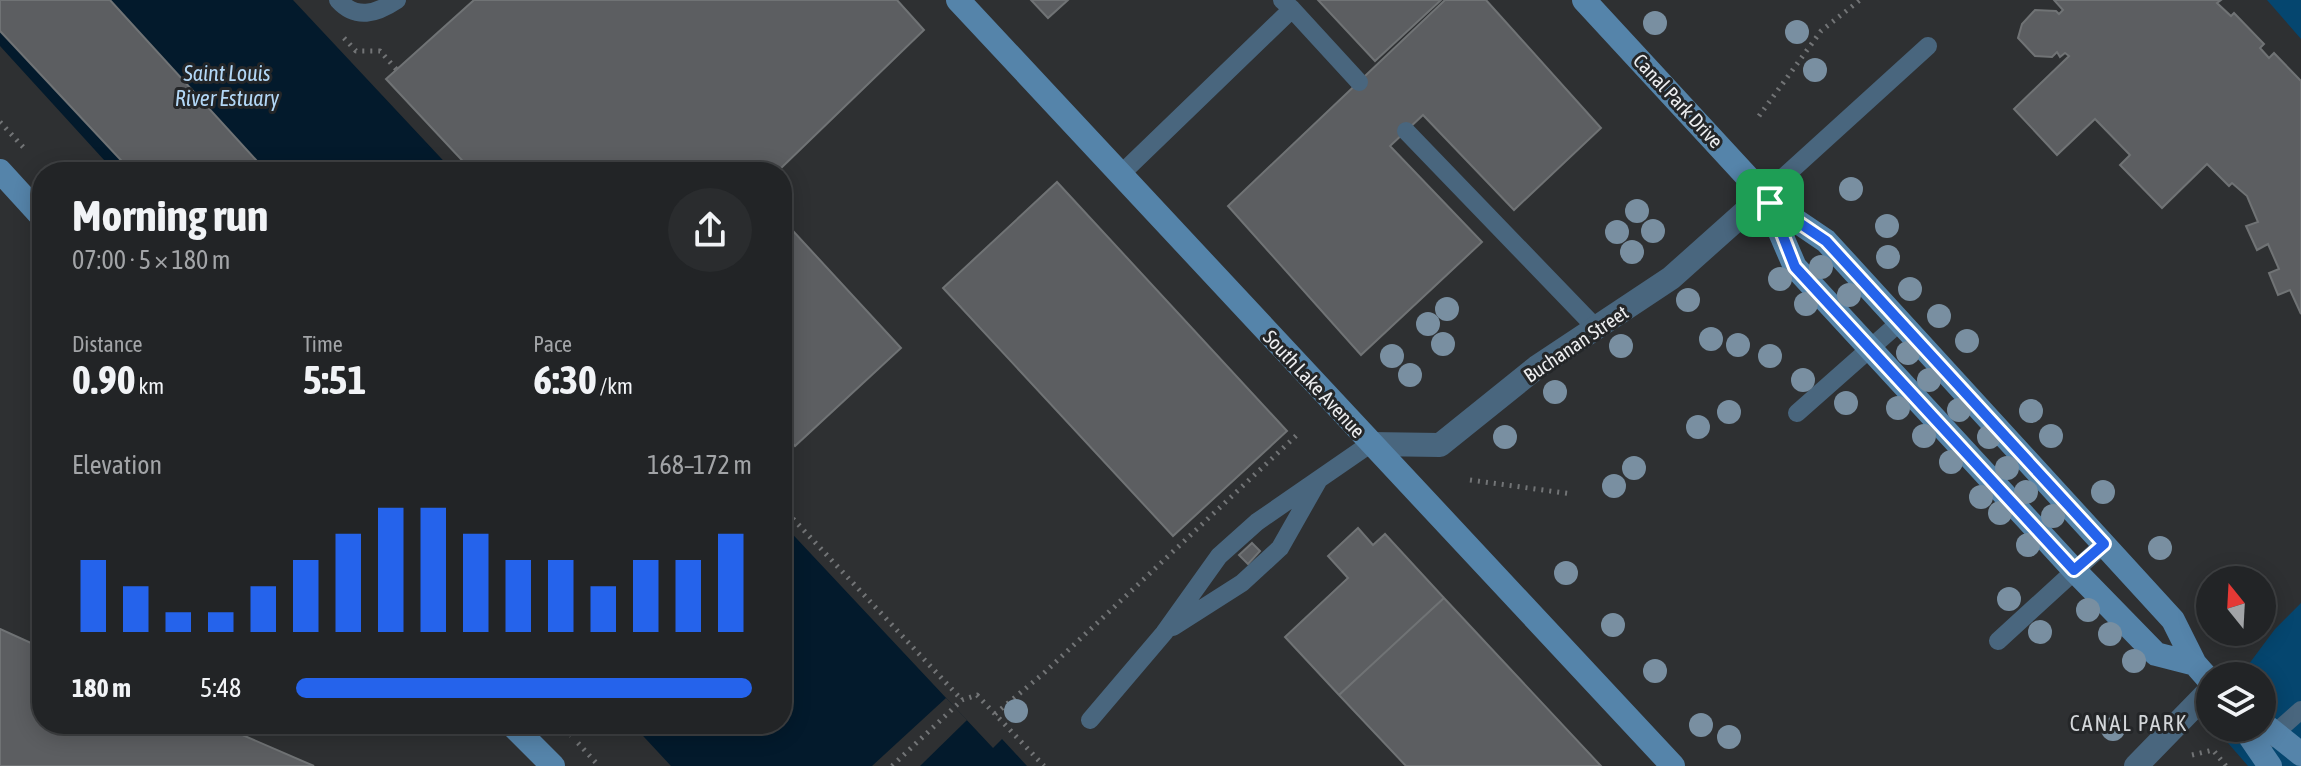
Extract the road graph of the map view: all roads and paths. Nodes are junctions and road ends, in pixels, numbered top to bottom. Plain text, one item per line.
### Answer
1 (338, 0) edge
2 (397, 0) edge
3 (958, 0) edge
4 (1584, 0) edge
5 (1860, 0) edge
6 (1287, 4) edge
7 (1928, 46) dead end
8 (1359, 82) dead end
9 (1759, 116) dead end
10 (1406, 131) dead end
11 (1120, 175) junction
12 (3, 182) edge
13 (1767, 199) junction
14 (32, 208) edge
15 (1900, 322) junction
16 (1597, 329) junction
17 (1869, 348) junction
18 (1797, 413) dead end
19 (1299, 433) dead end
20 (1370, 444) junction
21 (1321, 475) junction
22 (1470, 480) dead end
23 (1572, 494) dead end
24 (792, 518) edge
25 (2104, 544) junction
26 (2074, 570) junction
27 (1164, 633) junction
28 (1998, 641) dead end
29 (2196, 662) edge
30 (2196, 670) edge
31 (962, 700) junction
32 (2196, 704) edge
33 (2301, 710) edge
34 (995, 714) junction
35 (1090, 720) dead end
36 (2276, 733) edge
37 (521, 734) edge
38 (2266, 742) edge
39 (2301, 754) edge
40 (2189, 756) dead end
41 (553, 766) edge
42 (892, 766) edge
43 (1044, 766) edge
44 (1673, 766) edge
45 (2136, 766) edge
46 (2226, 766) edge

1 - 2 lane
3 - 11 street, South Lake Avenue
4 - 13 street, Canal Park Drive
5 - 9 path
6 - 8 lane
6 - 11 lane
7 - 13 lane
10 - 16 lane
11 - 20 street, South Lake Avenue
12 - 14 street
13 - 15 street, Canal Park Drive
13 - 16 street, Buchanan Street
13 - 17 street, Canal Park Drive
15 - 17 lane
15 - 25 street, Canal Park Drive
16 - 20 street, Buchanan Street
17 - 18 lane
17 - 26 street, Canal Park Drive
19 - 34 path
20 - 21 lane
20 - 44 street, South Lake Avenue
21 - 27 lane
21 - 27 lane
22 - 23 path
24 - 31 path
25 - 26 lane
25 - 29 street, Canal Park Drive
26 - 28 lane
26 - 30 street, Canal Park Drive
27 - 35 lane
31 - 34 path
31 - 42 path
32 - 45 street
33 - 36 lane
34 - 43 path
37 - 41 street
38 - 39 street
40 - 46 path

